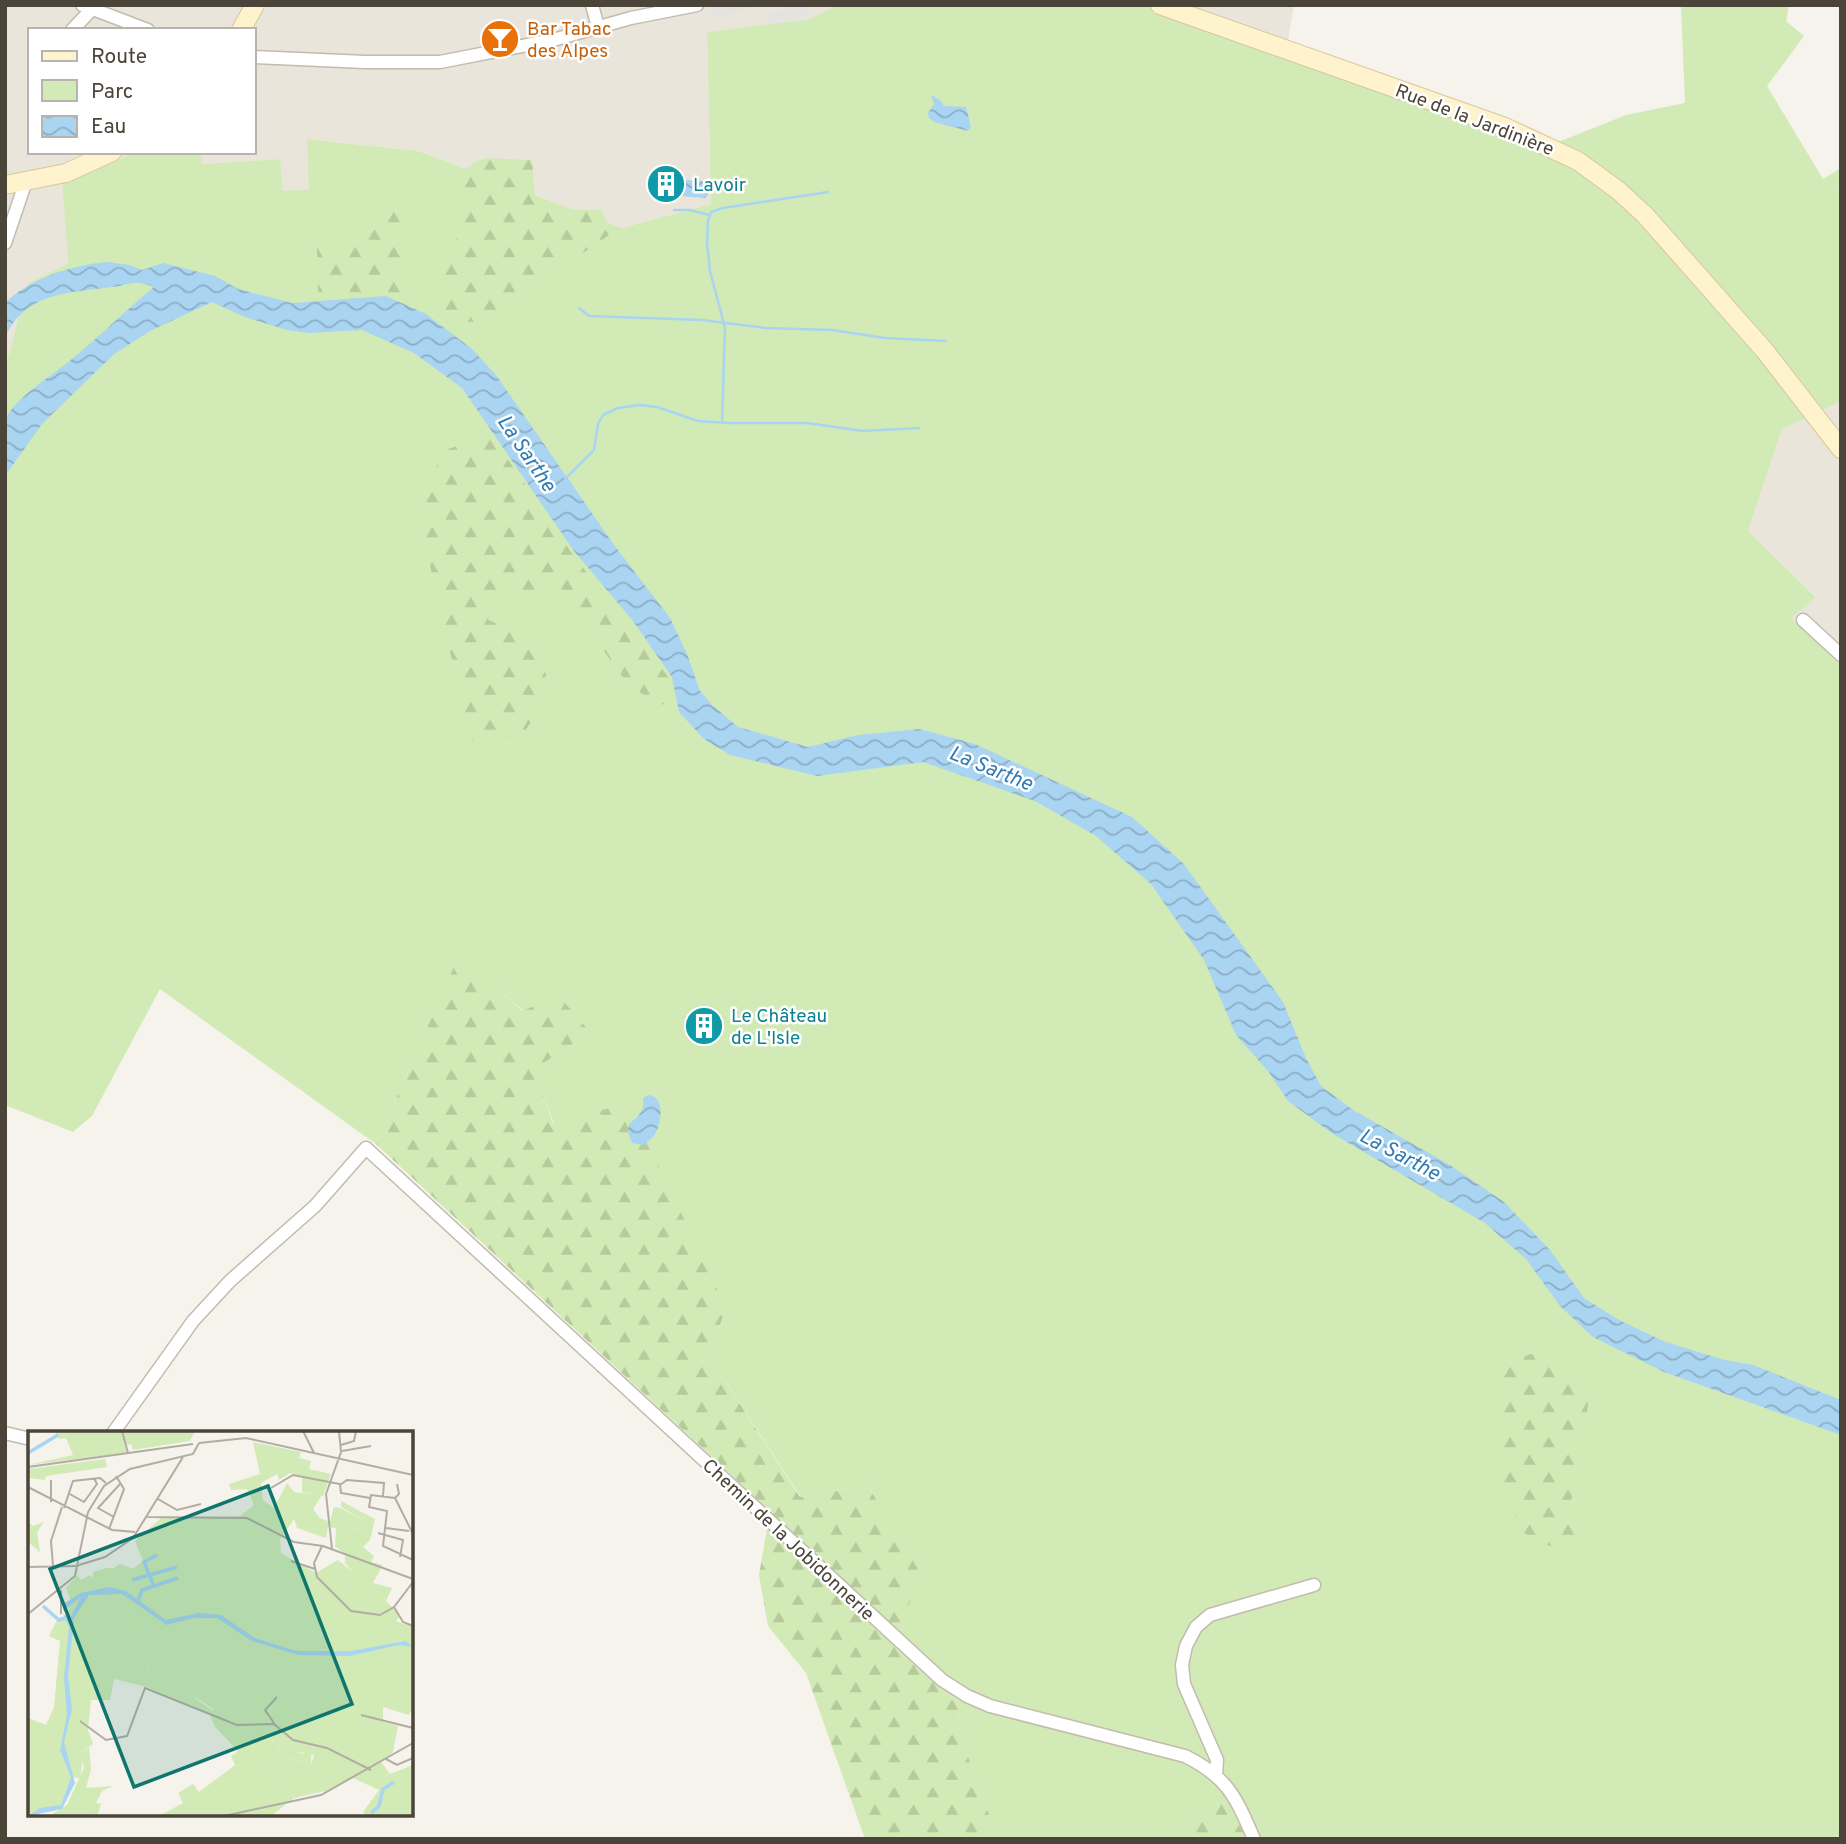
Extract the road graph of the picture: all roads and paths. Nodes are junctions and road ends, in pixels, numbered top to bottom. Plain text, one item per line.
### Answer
1 (255, 5) edge
2 (592, 5) edge
3 (697, 5) edge
4 (1160, 5) edge
5 (87, 7) edge
6 (598, 27) junction
7 (73, 28) edge
8 (143, 28) edge
9 (242, 28) edge
10 (256, 57) edge
11 (108, 154) edge
12 (26, 181) junction
13 (5, 185) edge
14 (5, 243) edge
15 (1841, 449) edge
16 (1803, 620) dead end
17 (1841, 655) edge
18 (114, 1431) edge
19 (5, 1433) edge
20 (28, 1439) edge
21 (1314, 1585) dead end
22 (1216, 1774) junction
23 (1254, 1839) edge

1 - 9 street
2 - 6 street
3 - 6 street
4 - 15 street, Rue de la Jardinière
5 - 7 street
5 - 8 street
6 - 10 street
11 - 12 street
12 - 13 street
12 - 14 street
16 - 17 street
18 - 22 street, Chemin de la Jobidonnerie
19 - 20 street
21 - 22 street
22 - 23 street, Chemin de la Jobidonnerie

